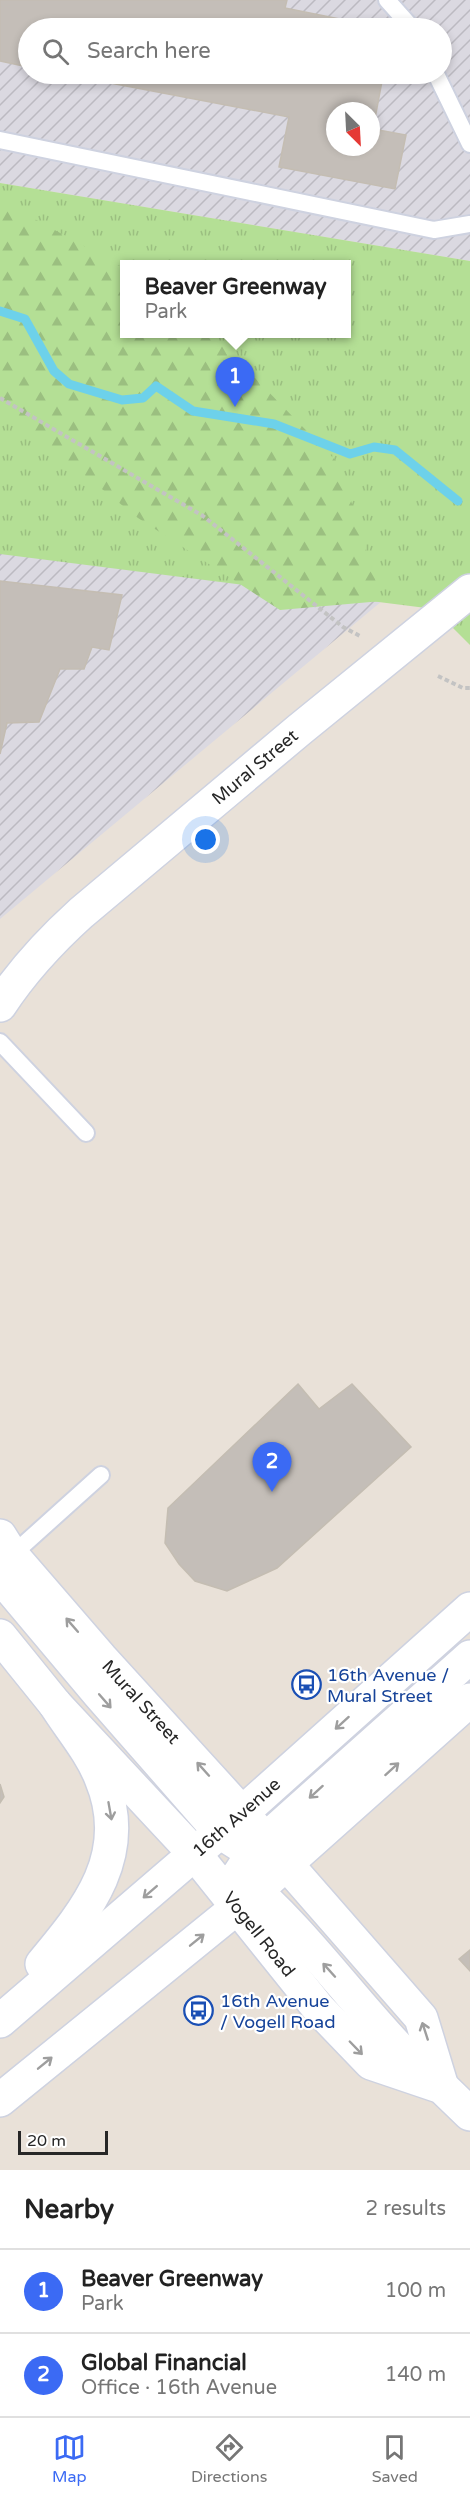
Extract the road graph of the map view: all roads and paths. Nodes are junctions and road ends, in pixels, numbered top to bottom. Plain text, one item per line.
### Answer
1 (387, 0) edge
2 (403, 18) edge
3 (441, 84) edge
4 (0, 140) edge
5 (470, 144) edge
6 (470, 224) edge
7 (0, 398) edge
8 (470, 591) edge
9 (360, 636) dead end
10 (438, 676) dead end
11 (470, 688) edge
12 (9, 971) edge
13 (0, 1005) edge
14 (0, 1042) edge
15 (86, 1132) dead end
16 (101, 1475) dead end
17 (4, 1556) edge
18 (470, 1609) edge
19 (0, 1636) edge
20 (470, 1656) edge
21 (470, 1700) edge
22 (55, 1704) junction
23 (231, 1822) junction
24 (194, 1853) junction
25 (286, 1865) junction
26 (250, 1873) junction
27 (0, 2016) edge
28 (0, 2021) edge
29 (442, 2087) junction
30 (0, 2100) edge
31 (470, 2114) edge

1 - 2 lane
3 - 5 lane
4 - 6 lane
7 - 9 path
8 - 12 main road, Mural Street
10 - 11 path
12 - 13 main road, Mural Street
14 - 15 lane
16 - 17 lane
17 - 23 main road
18 -> 23 main road, 16th Avenue
19 - 22 main road
20 -> 26 main road
25 -> 21 main road
22 - 24 main road
22 -> 27 main road
23 - 24 main road, 16th Avenue
23 - 26 main road
24 - 26 main road
24 -> 28 main road, 16th Avenue
25 - 26 main road
29 -> 25 main road
26 - 29 main road
30 -> 26 main road
29 - 31 main road

